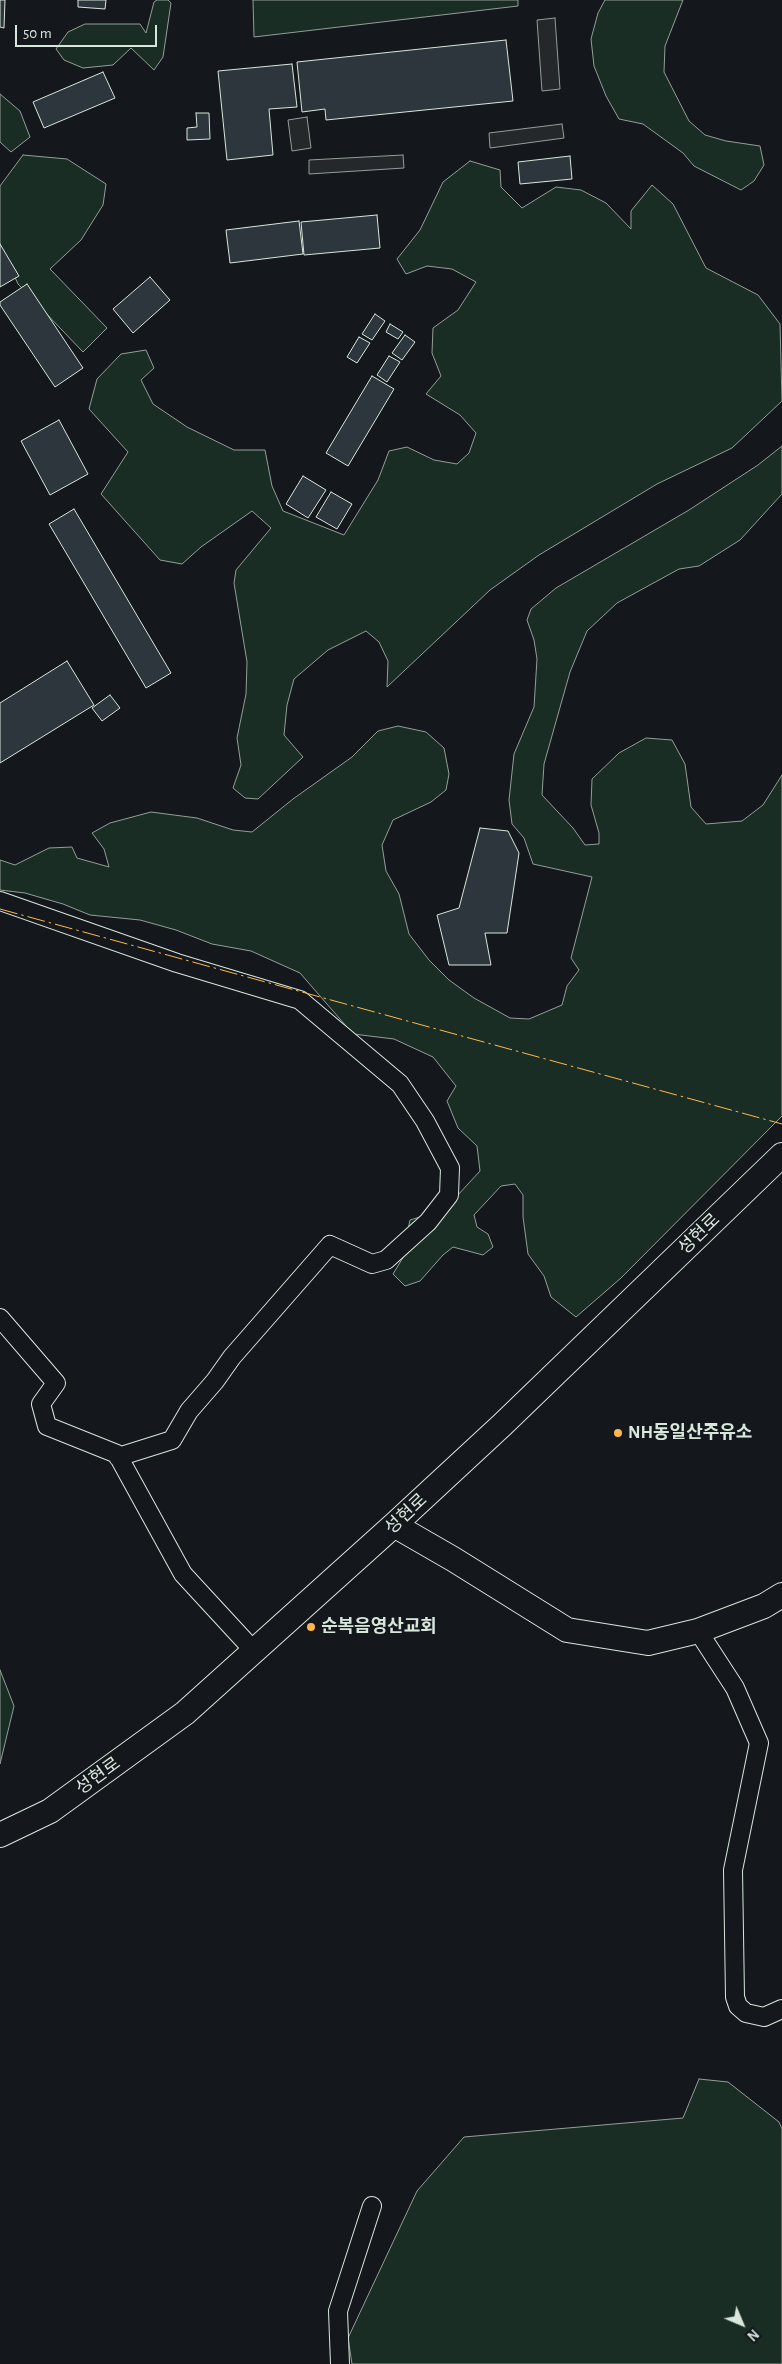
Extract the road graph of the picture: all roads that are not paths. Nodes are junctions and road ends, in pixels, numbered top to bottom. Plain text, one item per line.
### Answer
1 (0, 901) edge
2 (782, 1155) edge
3 (0, 1318) edge
4 (118, 1458) junction
5 (394, 1525) junction
6 (782, 1595) edge
7 (698, 1631) junction
8 (254, 1651) junction
9 (0, 1835) edge
10 (782, 2009) edge
11 (372, 2206) dead end
12 (340, 2364) edge

1 - 4 street
2 - 5 main road, 성현로
3 - 4 street
4 - 8 street
5 - 7 main road
5 - 8 main road, 성현로
6 - 7 main road
7 - 10 street
8 - 9 main road, 성현로
11 - 12 street

